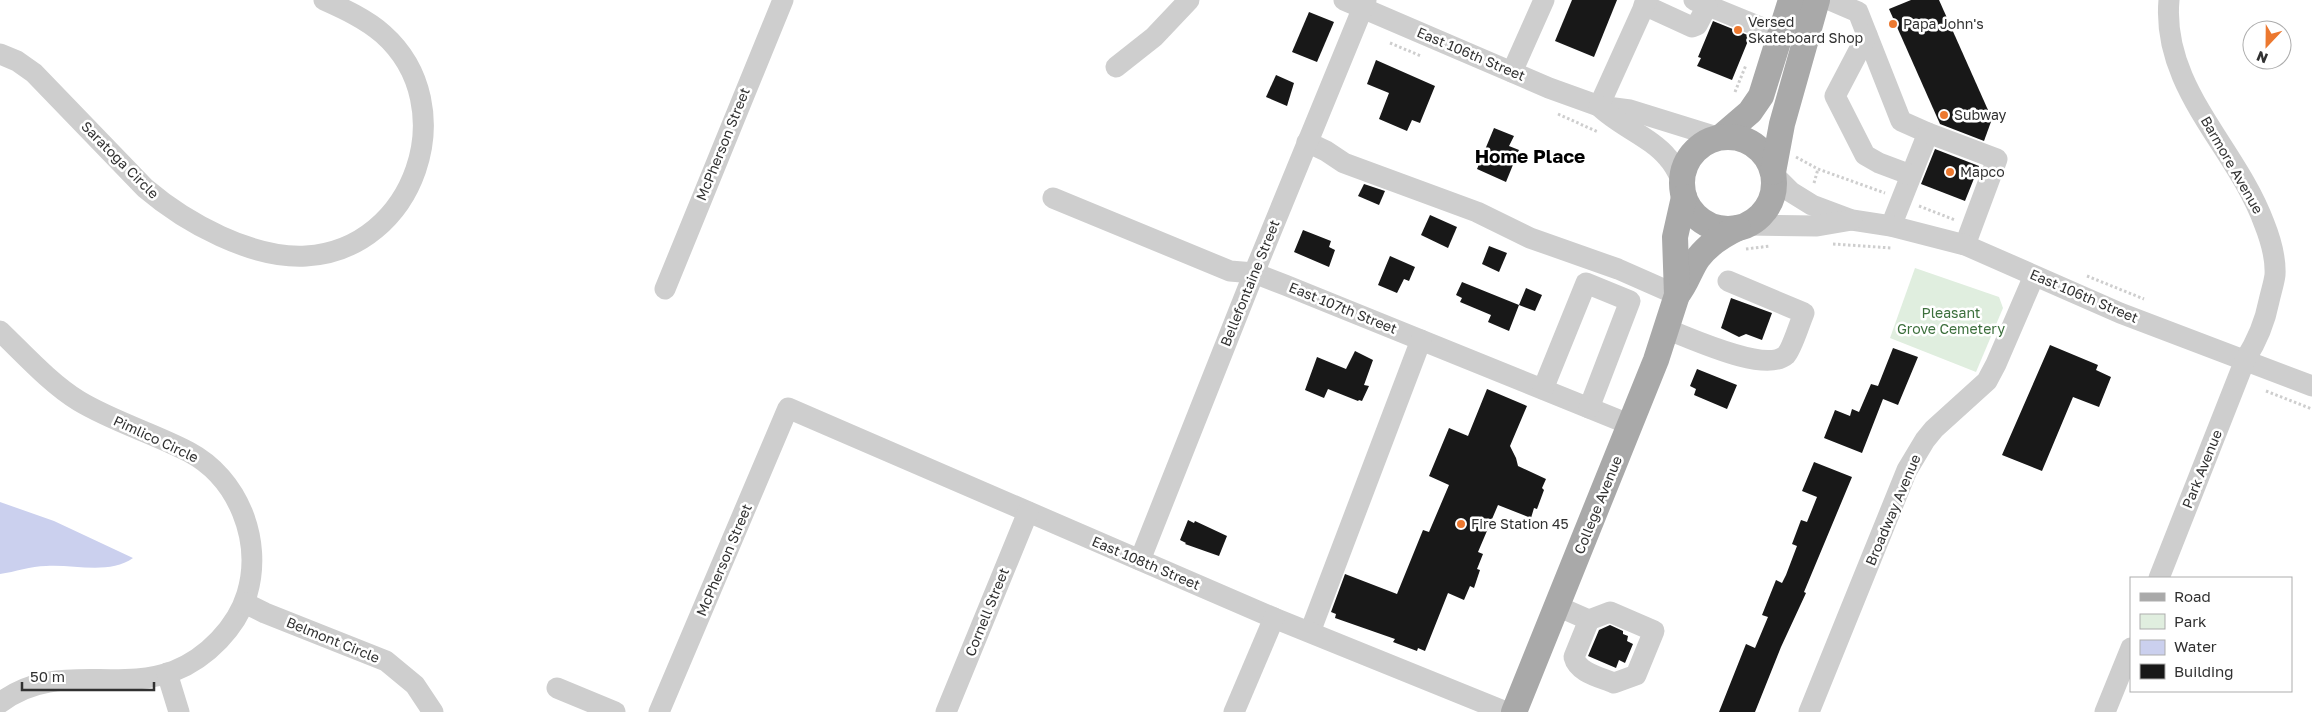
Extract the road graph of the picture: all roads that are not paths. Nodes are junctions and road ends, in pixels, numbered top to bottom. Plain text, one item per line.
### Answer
1 (324, 0) edge
2 (783, 0) edge
3 (1189, 0) edge
4 (1544, 0) edge
5 (1792, 0) edge
6 (1817, 0) edge
7 (1830, 0) edge
8 (2169, 0) edge
9 (1358, 3) edge
10 (1645, 3) edge
11 (1700, 3) edge
12 (1780, 35) junction
13 (1867, 35) junction
14 (0, 54) edge
15 (1116, 67) dead end
16 (1512, 72) junction
17 (1599, 106) junction
18 (1928, 133) junction
19 (1719, 137) junction
20 (1307, 142) junction
21 (1773, 173) junction
22 (1911, 175) junction
23 (1683, 189) junction
24 (1053, 198) dead end
25 (1852, 220) junction
26 (1742, 226) junction
27 (1891, 226) junction
28 (1965, 245) junction
29 (1254, 273) junction
30 (2034, 276) junction
31 (1728, 281) dead end
32 (665, 289) dead end
33 (1677, 295) junction
34 (1666, 329) junction
35 (0, 331) edge
36 (1421, 340) junction
37 (2245, 360) junction
38 (2312, 386) edge
39 (1543, 389) junction
40 (788, 408) joint
41 (1589, 408) junction
42 (1631, 425) junction
43 (1028, 512) junction
44 (1140, 560) junction
45 (2159, 577) edge
46 (244, 603) junction
47 (1557, 606) junction
48 (1274, 618) junction
49 (1613, 622) dead end
50 (1310, 632) junction
51 (2130, 650) edge
52 (167, 673) junction
53 (557, 688) dead end
54 (0, 703) edge
55 (180, 712) edge
56 (433, 712) edge
57 (615, 712) edge
58 (660, 712) edge
59 (946, 712) edge
60 (1234, 712) edge
61 (1506, 712) edge
62 (1514, 712) edge
63 (1809, 712) edge
64 (2105, 712) edge

1 - 14 street, Saratoga Circle
2 - 32 street, McPherson Street
3 - 15 street
4 - 16 street
5 - 12 main road
6 - 21 main road
7 - 13 street
8 - 37 street, Barmore Avenue
9 - 16 street, East 106th Street
9 - 20 street, Bellefontaine Street
10 - 11 street
10 - 17 street
11 - 12 street
12 - 19 main road
13 - 18 street
13 - 22 street
16 - 17 street, East 106th Street
17 - 19 street, East 106th Street
17 - 23 street, East 106th Street
18 - 22 street
18 - 28 street
19 - 21 main road
19 - 23 main road
20 - 29 street, Bellefontaine Street
20 - 33 street
21 - 25 street, East 106th Street
21 - 26 main road
22 - 27 street
23 - 26 main road
23 - 33 main road, College Avenue
24 - 29 street, East 107th Street
25 - 26 street, East 106th Street
25 - 27 street, East 106th Street
26 - 33 main road, College Avenue
27 - 28 street, East 106th Street
28 - 30 street, East 106th Street
29 - 36 street, East 107th Street
29 - 44 street, Bellefontaine Street
30 - 37 street, East 106th Street
30 - 63 street, Broadway Avenue
31 - 34 street
33 - 34 main road, College Avenue
34 - 42 main road, College Avenue
35 - 46 street, Pimlico Circle
36 - 39 street, East 107th Street
36 - 50 street
37 - 38 street, East 106th Street
37 - 45 street, Park Avenue
39 - 41 street, East 107th Street
39 - 41 street
40 - 43 street, East 108th Street
40 - 58 street, McPherson Street
41 - 42 street, East 107th Street
42 - 47 main road, College Avenue
43 - 44 street, East 108th Street
43 - 59 street, Cornell Street
44 - 48 street, East 108th Street
46 - 52 street, Pimlico Circle
46 - 56 street, Belmont Circle
47 - 49 street
47 - 62 main road, College Avenue
48 - 50 street, East 108th Street
48 - 60 street
50 - 61 street, East 108th Street
51 - 64 street
52 - 54 street, Pimlico Circle
52 - 55 street
53 - 57 street

